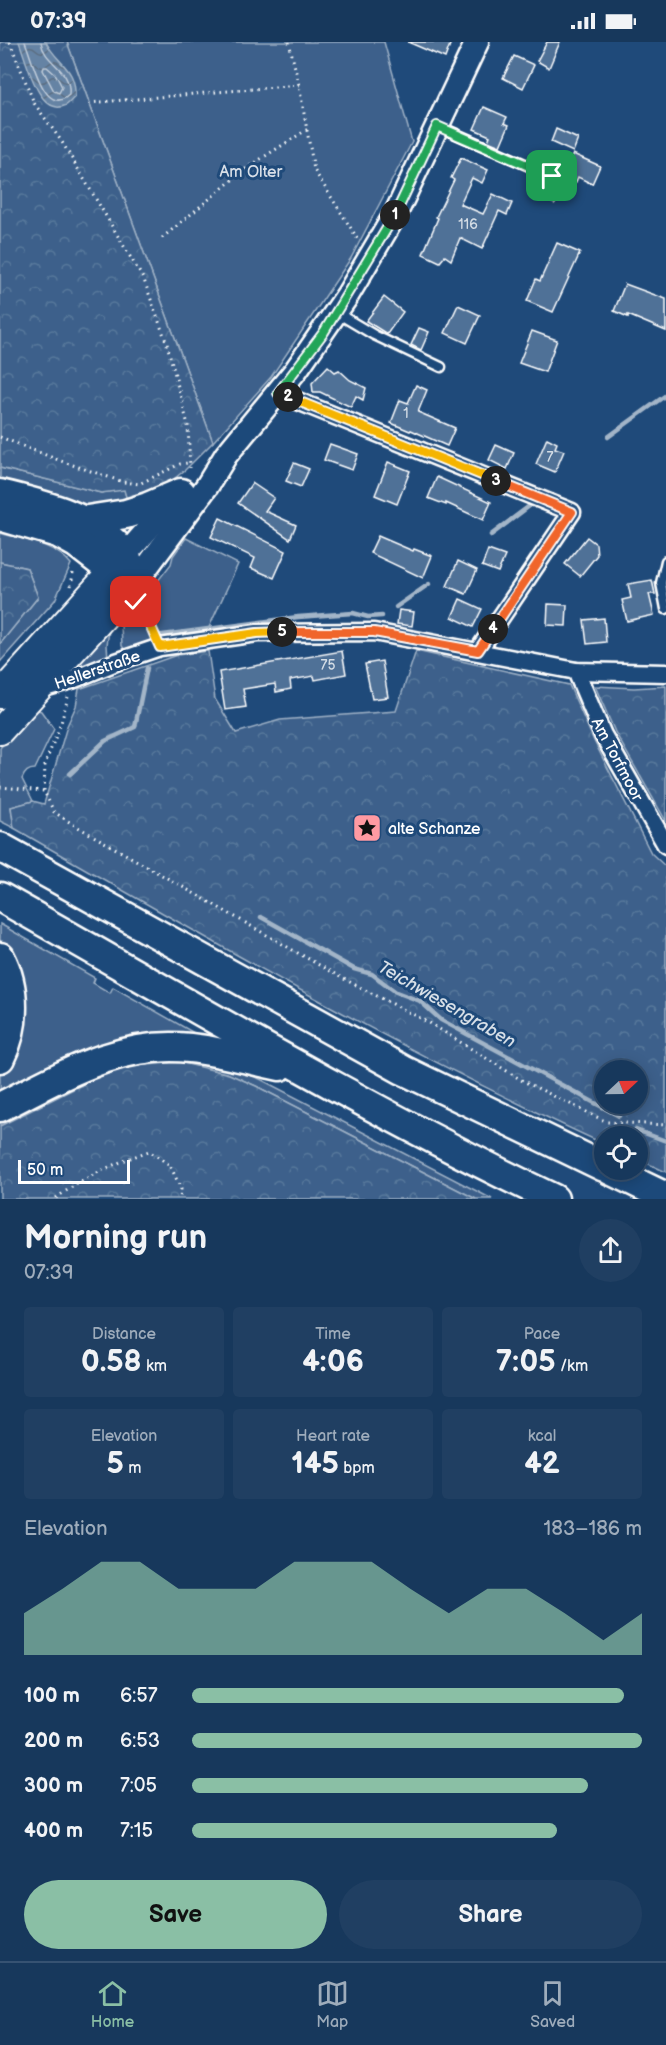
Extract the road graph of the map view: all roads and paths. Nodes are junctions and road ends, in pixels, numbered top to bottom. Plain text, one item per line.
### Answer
1 (10, 42) edge
2 (289, 42) edge
3 (477, 42) edge
4 (299, 85) junction
5 (89, 103) dead end
6 (437, 126) junction
7 (308, 129) junction
8 (552, 176) dead end
9 (162, 238) dead end
10 (363, 248) dead end
11 (337, 312) junction
12 (441, 367) dead end
13 (278, 393) junction
14 (0, 437) edge
15 (226, 455) junction
16 (186, 475) junction
17 (0, 494) edge
18 (0, 516) edge
19 (81, 521) junction
20 (666, 561) edge
21 (128, 577) junction
22 (666, 609) edge
23 (160, 647) junction
24 (478, 651) junction
25 (576, 671) junction
26 (666, 673) edge
27 (72, 680) junction
28 (37, 690) junction
29 (0, 695) edge
30 (0, 731) edge
31 (0, 787) edge
32 (44, 791) junction
33 (666, 845) edge
34 (0, 847) edge
35 (0, 897) edge
36 (0, 957) edge
37 (0, 1058) edge
38 (306, 1072) junction
39 (0, 1107) edge
40 (666, 1125) edge
41 (594, 1162) edge
42 (631, 1180) edge
43 (666, 1197) edge
44 (56, 1199) edge
45 (180, 1199) edge
46 (554, 1199) edge

1 - 16 path
2 - 4 path
3 - 6 main road
4 - 5 path
4 - 7 path
6 - 8 lane
6 - 11 main road
7 - 9 path
7 - 10 path
11 - 12 lane
11 - 13 main road
13 - 15 main road
13 - 24 street
14 - 16 path
15 - 16 main road
15 - 21 main road
16 - 19 highway
16 - 21 main road
17 - 19 highway
18 - 21 highway
19 - 21 highway
20 - 22 lane
21 - 23 path
21 - 28 main road
21 - 29 main road
23 - 24 street, Hellerstraße
23 - 27 street, Hellerstraße
24 - 25 street, Hellerstraße
25 - 26 street, Hellerstraße
25 - 33 street, Am Torfmoor
27 - 28 street, Hellerstraße
27 - 32 path
28 - 30 main road
31 - 32 path
32 - 40 path
34 - 41 highway
35 - 38 highway
36 - 37 highway
38 - 39 highway
38 - 46 highway
42 - 43 highway
44 - 45 path

